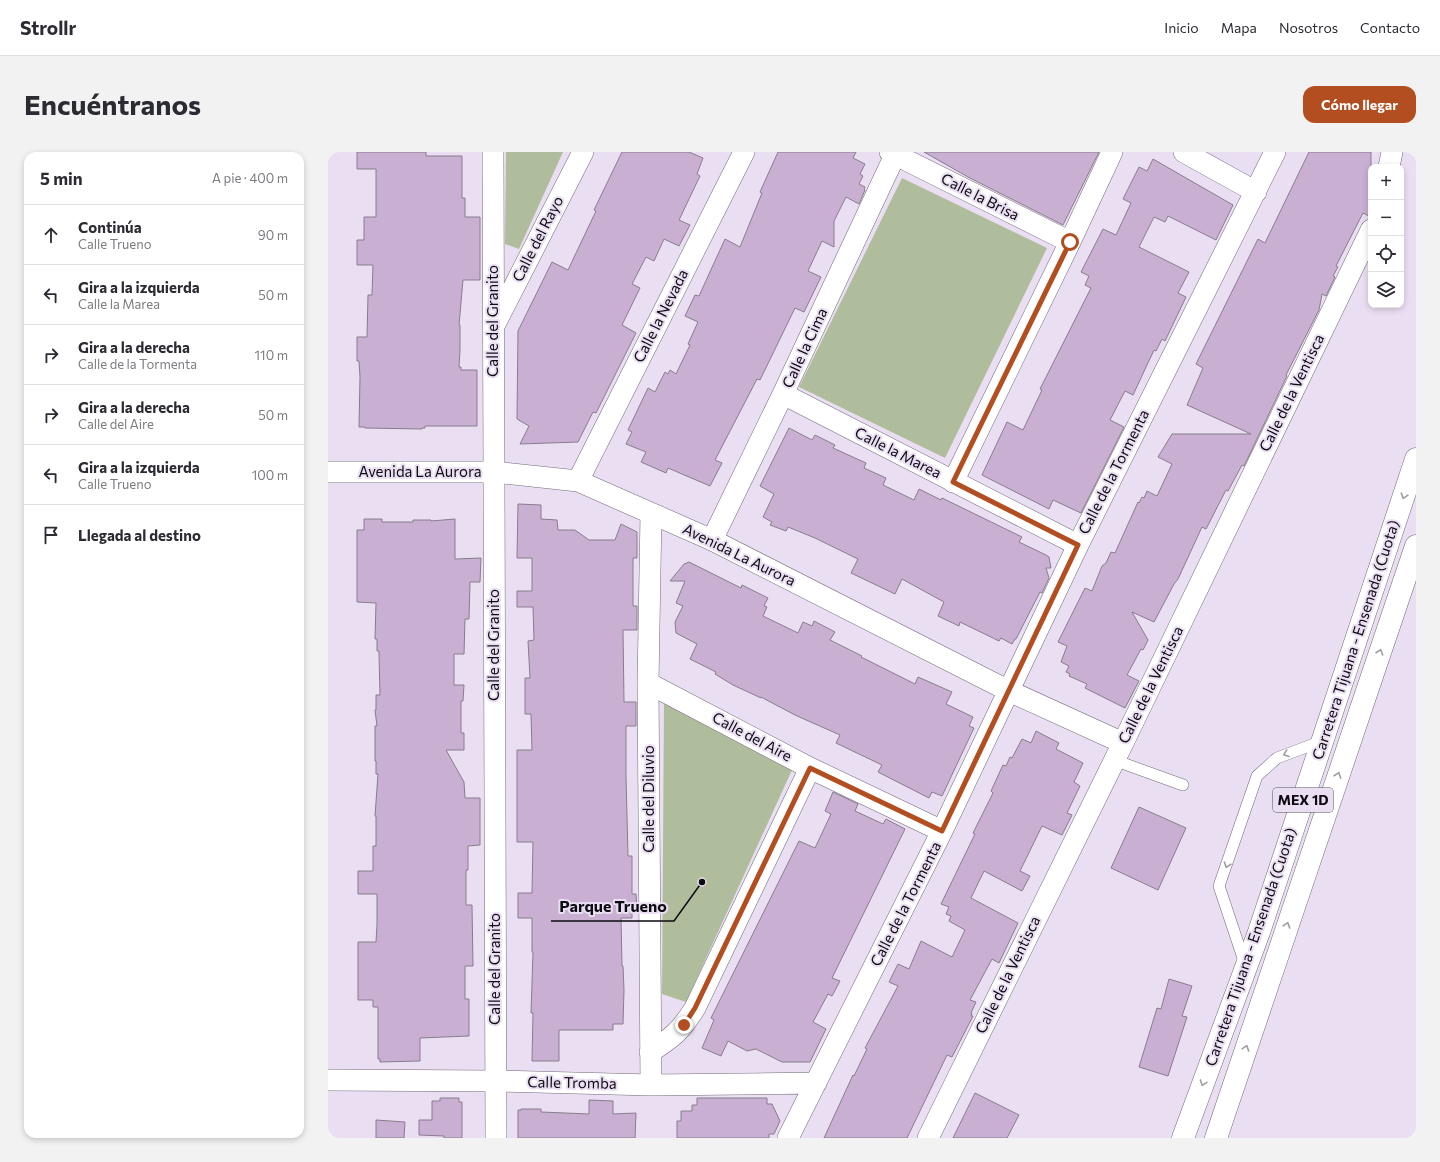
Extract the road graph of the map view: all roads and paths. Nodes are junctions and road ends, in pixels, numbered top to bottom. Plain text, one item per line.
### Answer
1 (493, 152) edge
2 (582, 152) edge
3 (744, 152) edge
4 (1112, 152) edge
5 (1184, 152) edge
6 (1276, 152) edge
7 (1392, 152) edge
8 (893, 153) edge
9 (1390, 164) edge
10 (1256, 192) junction
11 (1368, 236) edge
12 (1070, 242) junction
13 (493, 327) junction
14 (783, 394) junction
15 (1416, 459) edge
16 (328, 472) edge
17 (494, 472) junction
18 (578, 481) junction
19 (953, 482) junction
20 (651, 514) junction
21 (712, 540) junction
22 (1078, 545) junction
23 (1416, 546) edge
24 (648, 683) junction
25 (1009, 691) junction
26 (1322, 741) junction
27 (1119, 752) junction
28 (810, 768) junction
29 (1183, 786) dead end
30 (942, 831) junction
31 (1246, 967) junction
32 (650, 1052) junction
33 (328, 1080) edge
34 (496, 1081) junction
35 (816, 1083) junction
36 (651, 1085) junction
37 (1184, 1133) edge
38 (496, 1138) edge
39 (788, 1138) edge
40 (928, 1138) edge
41 (1216, 1138) edge

1 - 13 street, Calle del Granito
2 - 13 street, Calle del Rayo
3 - 18 street, Calle la Nevada
4 - 12 street
5 - 10 street
6 - 10 street, Calle de la Tormenta
7 - 9 street
8 - 12 street, Calle la Brisa
8 - 14 street, Calle la Cima
10 - 22 street, Calle de la Tormenta
11 - 27 street, Calle de la Ventisca
12 - 19 street
13 - 17 street, Calle del Granito
14 - 19 street, Calle la Marea
14 - 21 street, Calle la Cima
15 -> 26 highway, Carretera Tijuana - Ensenada (Cuota) / MEX 1D
16 - 17 street, Avenida La Aurora
17 - 18 street, Avenida La Aurora
17 - 34 street, Calle del Granito
18 - 20 street, Avenida La Aurora
19 - 22 street, Calle la Marea
20 - 21 street, Avenida La Aurora
20 - 24 street, Calle del Diluvio
21 - 25 street, Avenida La Aurora
22 - 25 street, Calle de la Tormenta
41 -> 23 highway, Carretera Tijuana - Ensenada (Cuota) / MEX 1D
24 - 28 street, Calle del Aire
24 - 32 street, Calle del Diluvio
25 - 27 street, Avenida La Aurora
25 - 30 street, Calle de la Tormenta
26 - 31 highway, Carretera Tijuana - Ensenada (Cuota) / MEX 1D
26 -> 31 lane
27 - 29 lane
27 - 40 street, Calle de la Ventisca
28 - 30 street, Calle del Aire
28 - 32 street
30 - 35 street, Calle de la Tormenta
31 -> 37 highway, Carretera Tijuana - Ensenada (Cuota) / MEX 1D
32 - 36 street, Calle del Diluvio
33 - 34 street, Calle Tromba
34 - 36 street, Calle Tromba
34 - 38 street, Calle del Granito
35 - 36 street, Calle Tromba
35 - 39 street, Calle de la Tormenta

